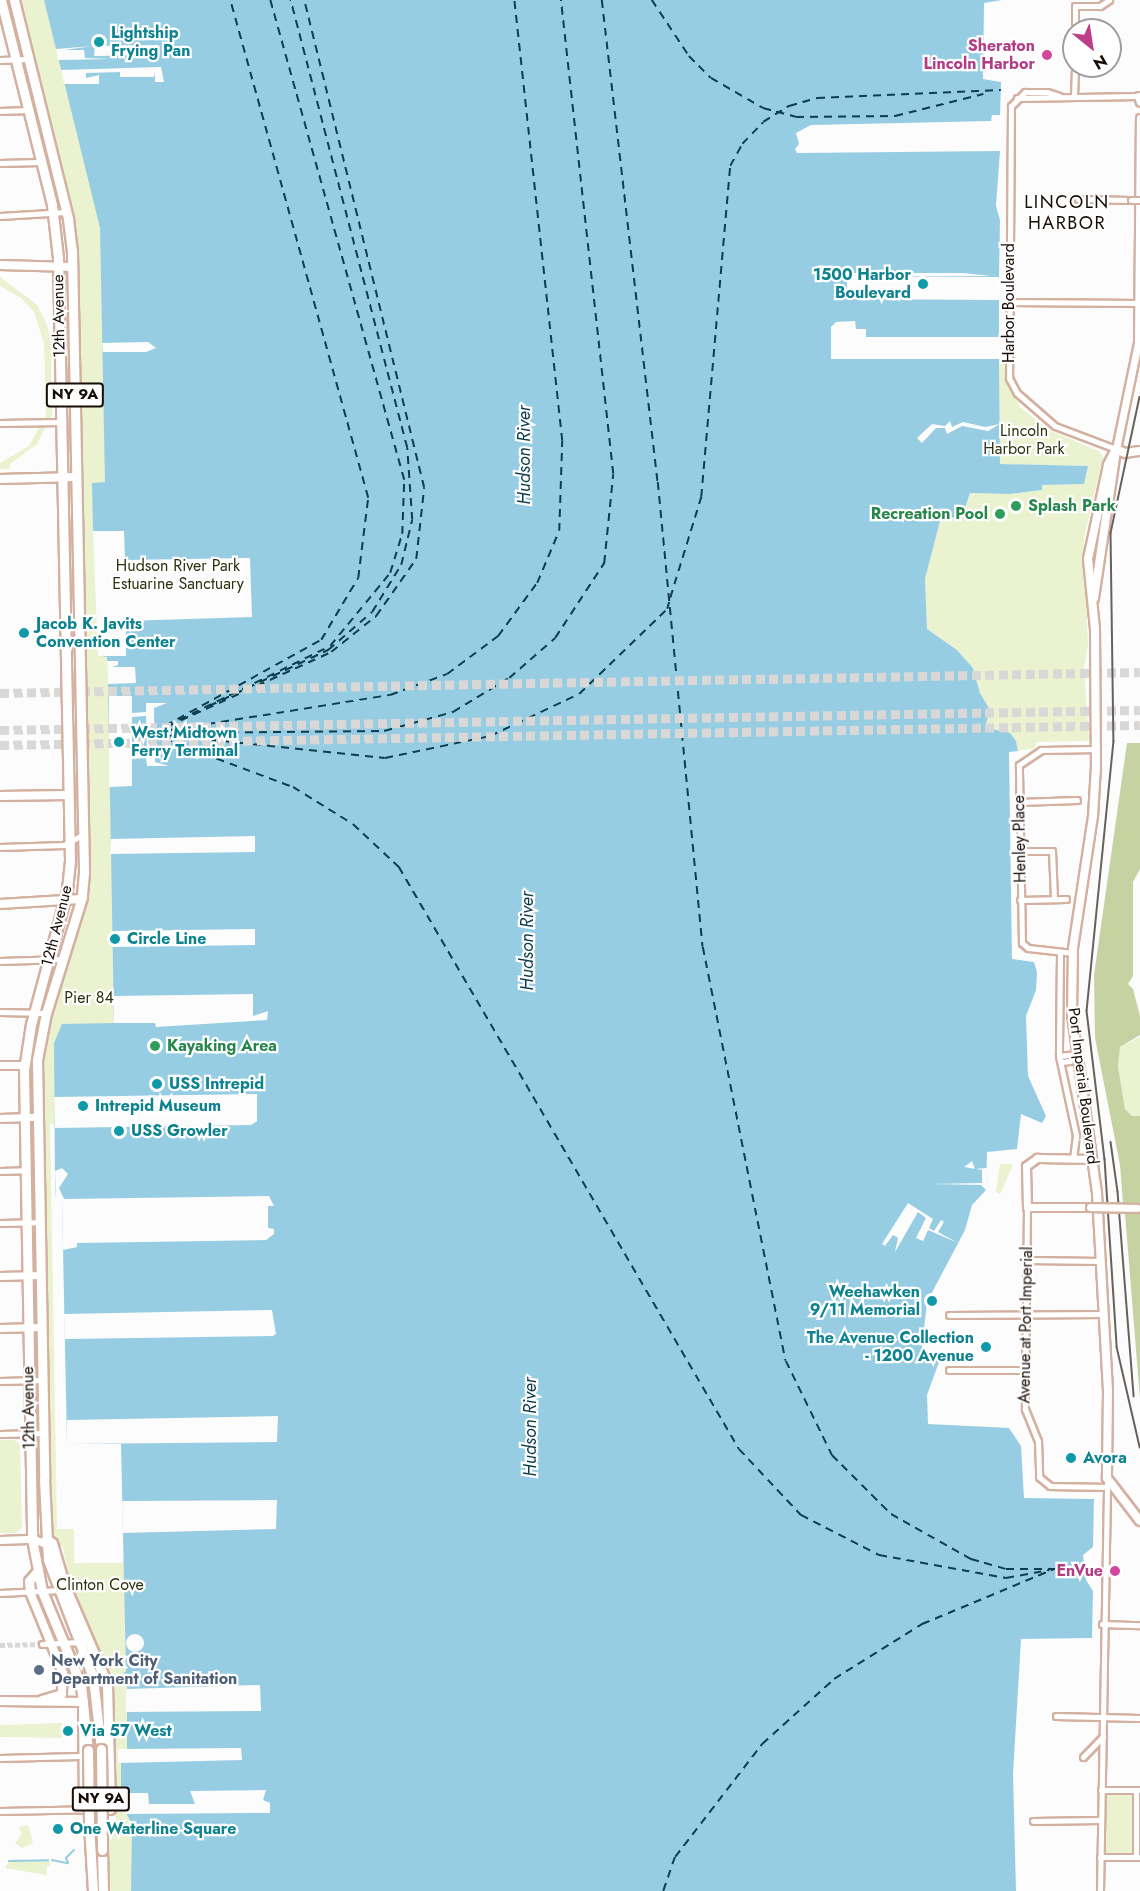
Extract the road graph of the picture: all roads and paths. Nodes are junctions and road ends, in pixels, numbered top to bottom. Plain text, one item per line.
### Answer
1 (1, 0) edge
2 (14, 0) edge
3 (1109, 0) edge
4 (1075, 18) edge
5 (28, 59) junction
6 (0, 60) edge
7 (16, 60) junction
8 (1074, 78) edge
9 (1074, 97) junction
10 (1140, 97) edge
11 (28, 110) junction
12 (0, 111) edge
13 (1140, 118) edge
14 (41, 162) junction
15 (0, 163) edge
16 (1078, 200) dead end
17 (1140, 200) edge
18 (66, 212) junction
19 (54, 214) junction
20 (0, 216) edge
21 (0, 265) edge
22 (58, 267) junction
23 (73, 267) junction
24 (1009, 302) junction
25 (1138, 303) edge
26 (61, 422) junction
27 (0, 423) edge
28 (1140, 445) edge
29 (1116, 449) junction
30 (1140, 451) edge
31 (77, 477) junction
32 (62, 478) junction
33 (0, 479) edge
34 (1090, 542) junction
35 (1099, 552) junction
36 (79, 588) junction
37 (65, 593) junction
38 (1093, 606) junction
39 (66, 645) junction
40 (80, 651) junction
41 (1097, 749) junction
42 (68, 795) junction
43 (0, 796) edge
44 (1077, 800) dead end
45 (1019, 802) junction
46 (83, 834) junction
47 (69, 844) junction
48 (0, 847) edge
49 (1020, 851) junction
50 (1054, 898) junction
51 (81, 899) junction
52 (1066, 899) dead end
53 (1020, 900) junction
54 (64, 901) junction
55 (0, 904) edge
56 (1060, 953) junction
57 (1073, 953) junction
58 (64, 959) junction
59 (48, 960) junction
60 (0, 961) edge
61 (0, 1012) edge
62 (34, 1012) junction
63 (46, 1013) junction
64 (1073, 1057) junction
65 (1060, 1059) junction
66 (0, 1065) edge
67 (24, 1065) junction
68 (24, 1117) junction
69 (37, 1117) junction
70 (0, 1118) edge
71 (1073, 1158) junction
72 (1092, 1159) junction
73 (25, 1170) junction
74 (0, 1171) edge
75 (1027, 1207) junction
76 (1138, 1208) edge
77 (39, 1209) junction
78 (26, 1210) junction
79 (39, 1222) junction
80 (0, 1223) edge
81 (26, 1223) junction
82 (1026, 1260) junction
83 (1101, 1261) junction
84 (27, 1275) junction
85 (40, 1275) junction
86 (0, 1276) edge
87 (1104, 1314) junction
88 (949, 1315) dead end
89 (1026, 1315) junction
90 (0, 1328) edge
91 (28, 1328) junction
92 (41, 1328) junction
93 (948, 1370) dead end
94 (1025, 1370) junction
95 (29, 1380) junction
96 (42, 1380) junction
97 (0, 1381) edge
98 (43, 1433) junction
99 (0, 1434) edge
100 (30, 1434) junction
101 (1108, 1484) junction
102 (1140, 1521) edge
103 (32, 1539) junction
104 (0, 1540) edge
105 (46, 1542) junction
106 (36, 1573) junction
107 (62, 1590) junction
108 (42, 1591) junction
109 (30, 1592) junction
110 (0, 1593) edge
111 (1102, 1624) junction
112 (1140, 1625) edge
113 (80, 1642) junction
114 (64, 1643) junction
115 (42, 1644) tunnel mouth
116 (52, 1644) junction
117 (99, 1660) junction
118 (42, 1700) junction
119 (0, 1701) edge
120 (84, 1702) junction
121 (1056, 1716) dead end
122 (1102, 1717) junction
123 (1140, 1718) edge
124 (100, 1732) junction
125 (1103, 1736) junction
126 (80, 1756) junction
127 (1083, 1757) dead end
128 (0, 1758) edge
129 (1101, 1790) junction
130 (1138, 1790) edge
131 (110, 1809) joint
132 (82, 1810) junction
133 (0, 1811) edge
134 (1101, 1820) junction
135 (1033, 1821) dead end
136 (1100, 1857) junction
137 (1138, 1857) edge
138 (93, 1891) edge
139 (103, 1891) edge
140 (1100, 1891) edge

1 - 7 highway, 12th Avenue / NY 9A
2 - 5 highway, 12th Avenue / NY 9A
3 - 4 street
5 - 7 street
5 - 18 highway, 12th Avenue / NY 9A
6 - 7 street
7 - 11 highway, 12th Avenue / NY 9A
8 - 9 street
9 - 10 street, Harbor Boulevard
9 - 24 street, Harbor Boulevard
11 - 12 street
11 - 14 highway, 12th Avenue / NY 9A
13 - 25 street
14 - 15 street
14 - 19 highway, 12th Avenue / NY 9A
16 - 17 street, bridge
18 - 19 street
18 - 23 highway, 12th Avenue / NY 9A
19 - 20 street
19 - 22 highway, 12th Avenue / NY 9A
21 - 22 main road
22 - 23 main road
22 - 26 highway, 12th Avenue / NY 9A
23 - 31 highway, 12th Avenue / NY 9A
24 - 25 street
24 - 29 street, Harbor Boulevard
25 - 29 street
26 - 27 street
26 - 32 highway, 12th Avenue / NY 9A
28 - 29 main road
29 - 30 main road
29 - 34 main road, Port Imperial Boulevard
29 - 35 main road, Port Imperial Boulevard
31 - 32 main road
31 - 36 highway, 12th Avenue / NY 9A
32 - 33 main road
32 - 37 highway, 12th Avenue / NY 9A
34 - 35 main road
34 - 38 main road, Port Imperial Boulevard
35 - 38 main road, Port Imperial Boulevard
36 - 37 highway
36 - 40 highway, 12th Avenue / NY 9A
37 - 39 highway, 12th Avenue / NY 9A
38 - 41 main road, Port Imperial Boulevard
39 - 40 highway
39 - 42 highway, 12th Avenue / NY 9A
40 - 46 highway, 12th Avenue / NY 9A
41 - 45 street, Henley Place
41 - 57 main road, Port Imperial Boulevard
42 - 43 main road
42 - 47 highway, 12th Avenue / NY 9A
44 - 45 street
45 - 49 street, Henley Place
46 - 47 street
46 - 51 highway, 12th Avenue / NY 9A
47 - 48 street
47 - 54 highway, 12th Avenue / NY 9A
49 - 50 street
49 - 53 street, Henley Place
50 - 52 street
50 - 53 street
51 - 54 main road
51 - 58 highway, 12th Avenue / NY 9A
53 - 56 street, Henley Place
54 - 55 main road
54 - 59 highway, 12th Avenue / NY 9A
56 - 57 street, Henley Place
56 - 65 street
57 - 64 main road, Port Imperial Boulevard
58 - 59 street
58 - 63 highway, 12th Avenue / NY 9A
59 - 60 street
59 - 62 highway, 12th Avenue / NY 9A
61 - 62 street
62 - 63 street
62 - 67 highway, 12th Avenue / NY 9A
63 - 69 highway, 12th Avenue / NY 9A
64 - 65 street
64 - 72 main road, Port Imperial Boulevard
65 - 71 street
66 - 67 street
67 - 68 highway, 12th Avenue / NY 9A
68 - 69 street
68 - 70 street
68 - 73 highway, 12th Avenue / NY 9A
69 - 77 highway, 12th Avenue / NY 9A
71 - 72 street
71 - 75 street
72 - 83 main road, Port Imperial Boulevard
73 - 74 street
73 - 78 highway, 12th Avenue / NY 9A
75 - 76 street, bridge
75 - 82 street, Avenue at Port Imperial
77 - 78 highway
77 - 79 highway, 12th Avenue / NY 9A
78 - 81 highway, 12th Avenue / NY 9A
79 - 81 street
79 - 85 highway, 12th Avenue / NY 9A
80 - 81 street
81 - 84 highway, 12th Avenue / NY 9A
82 - 83 street
82 - 89 street, Avenue at Port Imperial
83 - 87 main road, Port Imperial Boulevard
84 - 85 street
84 - 86 street
84 - 91 highway, 12th Avenue / NY 9A
85 - 92 highway, 12th Avenue / NY 9A
87 - 89 street
87 - 101 main road, Port Imperial Boulevard
88 - 89 street
89 - 94 street, Avenue at Port Imperial
90 - 91 street
91 - 92 street
91 - 95 highway, 12th Avenue / NY 9A
92 - 96 highway, 12th Avenue / NY 9A
93 - 94 street
94 - 101 street, Avenue at Port Imperial
95 - 96 street
95 - 97 street
95 - 100 highway, 12th Avenue / NY 9A
96 - 98 highway, 12th Avenue / NY 9A
98 - 100 street
98 - 105 highway, 12th Avenue / NY 9A
99 - 100 street
100 - 103 highway, 12th Avenue / NY 9A
101 - 102 main road
101 - 111 street
103 - 104 street
103 - 105 street
103 - 106 highway, 12th Avenue / NY 9A
105 - 107 highway
106 - 108 highway, 12th Avenue / NY 9A
106 - 109 highway
107 - 108 street
107 - 113 highway, NY 9A
107 - 117 highway
108 - 109 street
108 - 114 highway, 12th Avenue / NY 9A
109 - 110 street
109 - 116 main road
111 - 112 street
111 - 122 street
113 - 114 street
113 - 124 highway, NY 9A
114 - 116 street
114 - 120 highway, 12th Avenue / NY 9A
115 - 116 street
116 - 118 main road
117 - 124 highway
117 - 131 highway
118 - 119 main road
118 - 120 main road
120 - 126 street, 12th Avenue
120 - 138 highway, NY 9A, bridge
121 - 122 street
122 - 123 street
122 - 125 street
124 - 139 highway, NY 9A, bridge
125 - 127 street
125 - 129 street
126 - 128 street
126 - 132 street, 12th Avenue
129 - 130 street
129 - 134 street
130 - 137 street
131 - 132 street
132 - 133 street
134 - 135 street
134 - 136 street
136 - 137 street
136 - 140 street

